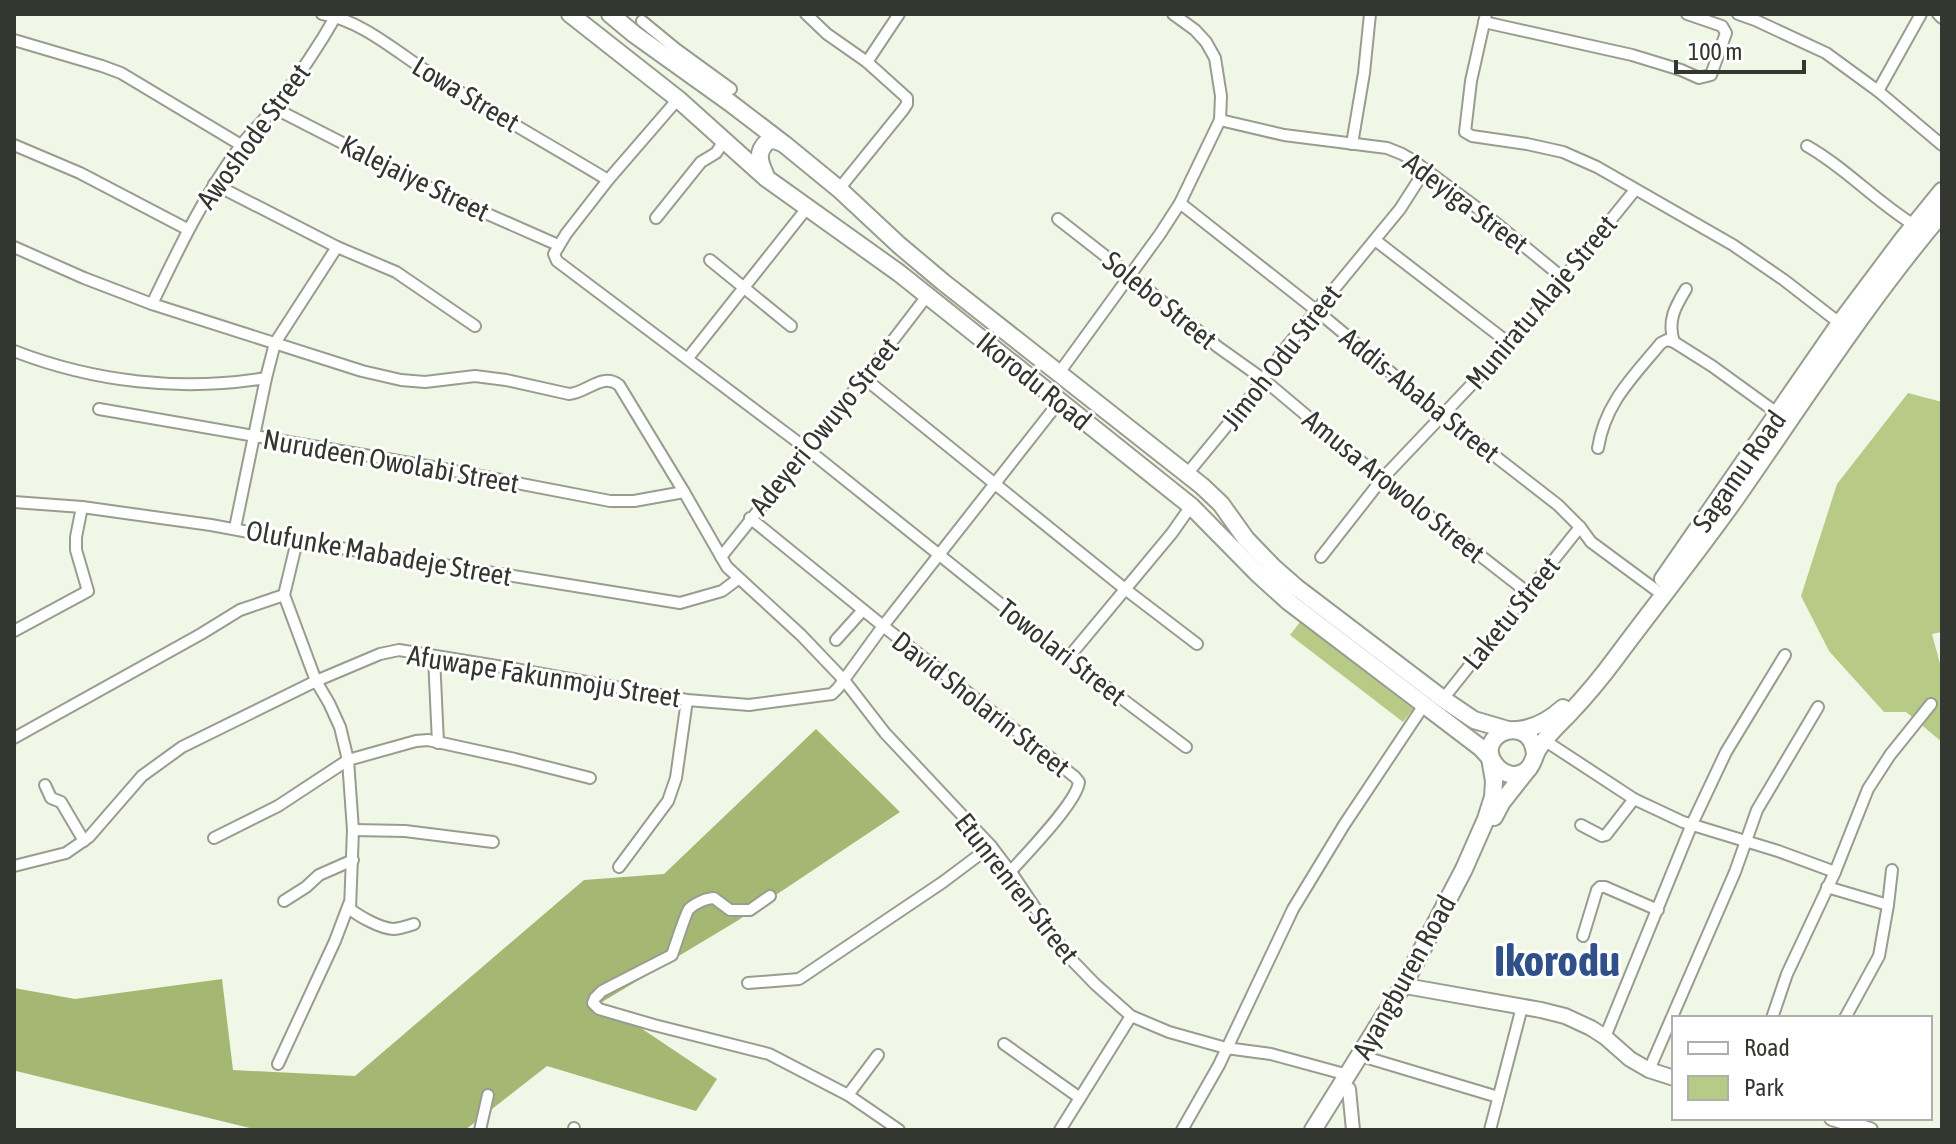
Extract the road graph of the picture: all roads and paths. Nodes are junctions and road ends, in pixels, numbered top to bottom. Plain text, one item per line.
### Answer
1 (322, 14) edge
2 (570, 14) edge
3 (610, 14) edge
4 (806, 14) edge
5 (899, 14) edge
6 (1173, 14) edge
7 (1370, 14) edge
8 (1687, 14) edge
9 (1738, 14) edge
10 (1921, 14) edge
11 (336, 15) edge
12 (1485, 18) edge
13 (641, 23) edge
14 (14, 40) edge
15 (867, 62) junction
16 (731, 89) dead end
17 (1878, 91) junction
18 (678, 99) junction
19 (274, 108) junction
20 (1220, 120) junction
21 (724, 141) junction
22 (784, 144) junction
23 (1352, 144) junction
24 (14, 145) edge
25 (241, 145) junction
26 (1942, 145) edge
27 (1807, 146) dead end
28 (1425, 170) junction
29 (766, 178) junction
30 (608, 180) junction
31 (214, 184) junction
32 (839, 189) junction
33 (1635, 190) junction
34 (1942, 191) edge
35 (1180, 203) junction
36 (807, 208) junction
37 (1942, 213) edge
38 (656, 218) dead end
39 (1058, 219) dead end
40 (1914, 225) junction
41 (187, 229) junction
42 (1375, 240) junction
43 (558, 245) junction
44 (14, 247) edge
45 (337, 247) junction
46 (710, 260) dead end
47 (1131, 276) junction
48 (1563, 278) junction
49 (744, 288) junction
50 (1686, 289) dead end
51 (927, 296) junction
52 (152, 304) junction
53 (1317, 311) junction
54 (475, 326) dead end
55 (791, 326) dead end
56 (1845, 327) junction
57 (1674, 342) junction
58 (275, 343) junction
59 (1510, 344) junction
60 (14, 351) edge
61 (688, 358) junction
62 (1059, 373) junction
63 (266, 378) junction
64 (864, 378) junction
65 (1263, 379) junction
66 (1059, 402) junction
67 (99, 409) dead end
68 (1777, 413) junction
69 (1442, 415) junction
70 (255, 437) junction
71 (1598, 448) dead end
72 (807, 449) junction
73 (1187, 474) junction
74 (1382, 479) junction
75 (994, 484) junction
76 (684, 492) junction
77 (1730, 495) junction
78 (14, 502) edge
79 (1191, 506) junction
80 (82, 507) junction
81 (750, 518) junction
82 (1580, 527) junction
83 (235, 528) junction
84 (297, 541) junction
85 (939, 554) junction
86 (721, 557) junction
87 (1321, 557) dead end
88 (738, 579) junction
89 (1125, 589) junction
90 (1656, 590) junction
91 (1527, 592) junction
92 (284, 595) junction
93 (863, 610) junction
94 (883, 626) junction
95 (14, 631) edge
96 (836, 640) dead end
97 (1197, 644) dead end
98 (1785, 655) dead end
99 (434, 657) junction
100 (1068, 658) junction
101 (844, 680) junction
102 (316, 681) junction
103 (1443, 699) junction
104 (687, 700) junction
105 (1931, 704) dead end
106 (1424, 705) junction
107 (1818, 707) dead end
108 (1513, 730) junction
109 (14, 738) edge
110 (438, 743) junction
111 (1186, 747) dead end
112 (1536, 755) junction
113 (1490, 758) junction
114 (348, 760) junction
115 (590, 778) dead end
116 (45, 785) dead end
117 (1634, 799) junction
118 (1489, 820) junction
119 (1692, 824) junction
120 (1581, 825) dead end
121 (353, 830) junction
122 (214, 838) dead end
123 (84, 841) junction
124 (1745, 841) junction
125 (493, 842) dead end
126 (991, 846) junction
127 (353, 860) junction
128 (14, 866) edge
129 (619, 867) dead end
130 (1892, 870) dead end
131 (1010, 872) junction
132 (1835, 872) junction
133 (1827, 887) junction
134 (770, 896) dead end
135 (284, 901) dead end
136 (350, 902) junction
137 (1888, 905) junction
138 (1658, 910) junction
139 (414, 924) dead end
140 (1583, 936) dead end
141 (748, 983) dead end
142 (1411, 987) junction
143 (1522, 1007) junction
144 (1131, 1016) junction
145 (1673, 1016) edge
146 (1773, 1016) edge
147 (1846, 1016) edge
148 (1672, 1018) edge
149 (1605, 1037) junction
150 (1004, 1044) dead end
151 (1226, 1048) junction
152 (878, 1055) dead end
153 (1368, 1058) junction
154 (278, 1064) dead end
155 (1649, 1070) junction
156 (1672, 1077) edge
157 (1348, 1082) junction
158 (488, 1095) dead end
159 (848, 1095) junction
160 (1498, 1097) junction
161 (1080, 1098) junction
162 (1838, 1120) edge
163 (480, 1130) edge
164 (899, 1130) edge
165 (1060, 1130) edge
166 (1182, 1130) edge
167 (1313, 1130) edge
168 (1323, 1130) edge
169 (1353, 1130) edge
170 (1490, 1130) edge
171 (1870, 1130) edge

1 - 11 street, Lowa Street
2 - 18 main road, Ikorodu Road
3 - 13 main road, Ikorodu Road
4 - 15 street
5 - 15 street
6 - 20 street
7 - 23 street
8 - 12 street
9 - 17 street
10 - 17 street
11 - 19 street, Awoshode Street
11 - 30 street, Lowa Street
12 - 33 street, Muniratu Alaje Street
13 - 16 street
13 - 22 main road, Ikorodu Road
14 - 25 street
15 - 32 street
17 - 26 street
18 - 21 main road, Ikorodu Road
18 - 30 street
19 - 25 street, Awoshode Street
19 - 43 street, Kalejaiye Street
20 - 23 street, Adeyiga Street
20 - 35 street
21 - 29 main road, Ikorodu Road
21 - 38 street
22 - 29 main road
22 - 32 main road, Ikorodu Road
23 - 28 street, Adeyiga Street
24 - 41 street
25 - 31 street, Awoshode Street
27 - 40 street
28 - 42 street, Jimoh Odu Street
28 - 48 street, Adeyiga Street
29 - 36 main road, Ikorodu Road
30 - 43 street
31 - 41 street, Awoshode Street
31 - 45 street
32 - 62 main road, Ikorodu Road
33 - 48 street, Muniratu Alaje Street
33 - 56 street, Muniratu Alaje Street
34 - 40 main road, Sagamu Road
35 - 47 street
35 - 53 street, Addis-Ababa Street
36 - 49 street
36 - 51 main road, Ikorodu Road
37 - 56 main road, Sagamu Road
39 - 47 street, Solebo Street
40 - 56 main road, Sagamu Road
41 - 52 street, Awoshode Street
42 - 53 street, Jimoh Odu Street
42 - 59 street
43 - 61 street, Towolari Street
44 - 52 street
45 - 54 street
45 - 58 street
46 - 49 street
47 - 62 street
47 - 65 street, Solebo Street
48 - 59 street, Muniratu Alaje Street
49 - 55 street
49 - 61 street
50 - 57 street
51 - 64 street, Adeyeri Owuyo Street
51 - 66 main road, Ikorodu Road
52 - 58 street
53 - 65 street, Jimoh Odu Street
53 - 69 street, Addis-Ababa Street
56 - 68 main road, Sagamu Road
56 - 77 main road, Sagamu Road
57 - 68 street
57 - 71 street
58 - 63 street
58 - 76 street, Etunrenren Street
59 - 69 street, Muniratu Alaje Street
60 - 63 street
61 - 72 street, Towolari Street
62 - 73 main road, Ikorodu Road
63 - 70 street
64 - 72 street, Adeyeri Owuyo Street
64 - 75 street
65 - 73 street, Jimoh Odu Street
65 - 74 street, Amusa Arowolo Street
66 - 75 street
66 - 79 main road, Ikorodu Road
67 - 70 street, Nurudeen Owolabi Street
68 - 77 main road, Sagamu Road
69 - 74 street, Muniratu Alaje Street
69 - 82 street, Addis-Ababa Street
70 - 76 street, Nurudeen Owolabi Street
70 - 83 street
72 - 81 street, Adeyeri Owuyo Street
72 - 85 street, Towolari Street
73 - 103 main road, Ikorodu Road
74 - 87 street, Muniratu Alaje Street
74 - 91 street, Amusa Arowolo Street
75 - 85 street
75 - 89 street
76 - 86 street, Etunrenren Street
77 - 90 main road, Sagamu Road
77 - 112 main road, Sagamu Road
78 - 80 street, Olufunke Mabadeje Street
79 - 89 street
79 - 106 main road, Ikorodu Road
80 - 83 street, Olufunke Mabadeje Street
80 - 95 street
81 - 86 street, Adeyeri Owuyo Street
81 - 93 street, David Sholarin Street
82 - 90 street, Addis-Ababa Street
82 - 91 street, Laketu Street
83 - 84 street, Olufunke Mabadeje Street
84 - 88 street, Olufunke Mabadeje Street
84 - 92 street
85 - 94 street
85 - 100 street, Towolari Street
86 - 88 street, Etunrenren Street
88 - 101 street, Etunrenren Street
89 - 97 street
89 - 100 street
90 - 108 main road, Sagamu Road
91 - 103 street, Laketu Street
92 - 102 street
92 - 109 street
93 - 94 street, David Sholarin Street
93 - 96 street
94 - 101 street
94 - 131 street, David Sholarin Street
98 - 119 street
99 - 102 street, Afuwape Fakunmoju Street
99 - 104 street, Afuwape Fakunmoju Street
99 - 110 street
100 - 111 street, Towolari Street
101 - 104 street, Afuwape Fakunmoju Street
101 - 126 street, Etunrenren Street
102 - 114 street
102 - 123 street, Afuwape Fakunmoju Street
103 - 108 main road, Ikorodu Road
104 - 129 street
105 - 132 street
106 - 113 main road, Ikorodu Road
106 - 151 street
107 - 124 street
108 - 112 main road
108 - 113 main road
110 - 114 street
110 - 115 street
112 - 113 main road
112 - 117 street
112 - 118 main road, Sagamu Road
113 - 118 main road
114 - 121 street
114 - 122 street
116 - 123 street
117 - 119 street
117 - 120 street
118 - 142 main road, Ayangburen Road
118 - 157 main road, Ayangburen Road
119 - 124 street
119 - 138 street
121 - 125 street
121 - 127 street
123 - 128 street, Afuwape Fakunmoju Street
124 - 132 street
124 - 145 street
126 - 131 street, Etunrenren Street
126 - 141 street
127 - 135 street
127 - 136 street
130 - 137 street
131 - 144 street, Etunrenren Street
132 - 133 street
133 - 137 street
133 - 146 street
134 - 159 street
136 - 139 street
136 - 154 street
137 - 147 street
138 - 140 street
138 - 149 street
142 - 143 main road
142 - 153 main road, Ayangburen Road
143 - 149 main road
143 - 160 street
144 - 151 street, Etunrenren Street
144 - 161 street
148 - 155 street
149 - 155 main road
150 - 161 street
151 - 157 street, Etunrenren Street
151 - 166 street
152 - 159 street
153 - 157 main road, Ayangburen Road
153 - 160 street
155 - 156 main road
157 - 167 main road, Ayangburen Road
157 - 168 main road, Ayangburen Road
157 - 169 street
158 - 163 street
159 - 164 street
160 - 170 street
161 - 165 street
162 - 171 main road

